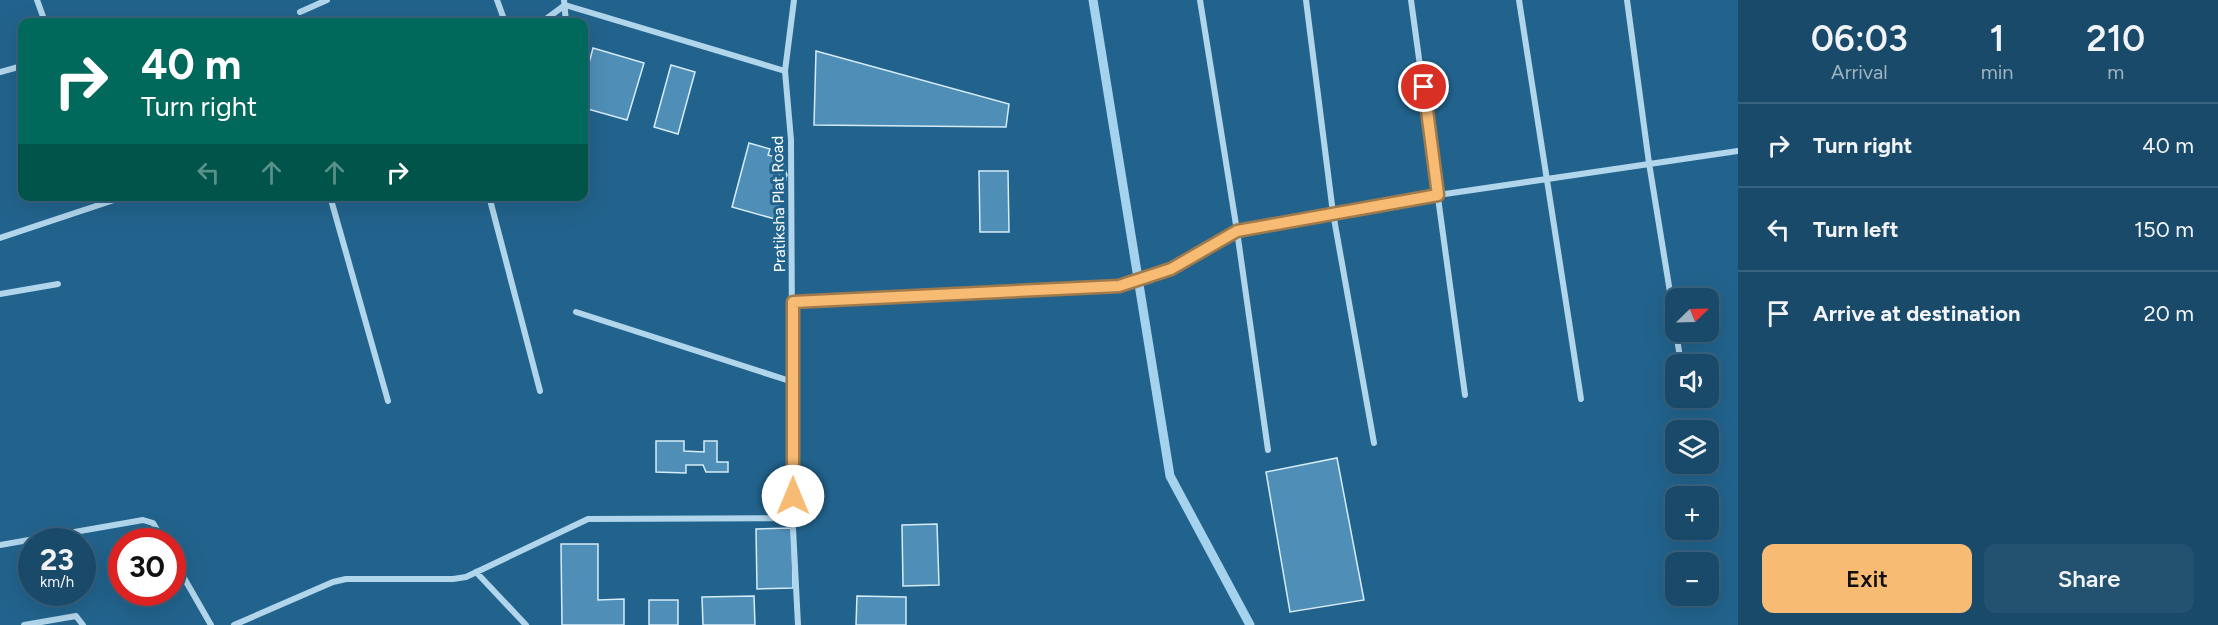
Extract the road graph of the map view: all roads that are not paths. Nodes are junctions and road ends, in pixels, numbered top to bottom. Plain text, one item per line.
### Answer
1 (37, 0) edge
2 (327, 0) edge
3 (497, 0) edge
4 (576, 0) edge
5 (795, 0) edge
6 (1200, 0) edge
7 (1306, 0) edge
8 (1412, 0) edge
9 (1519, 0) edge
10 (1627, 0) edge
11 (564, 3) edge
12 (300, 12) dead end
13 (44, 18) edge
14 (504, 18) edge
15 (547, 18) edge
16 (566, 18) edge
17 (18, 67) edge
18 (785, 71) junction
19 (0, 72) edge
20 (1738, 151) edge
21 (1649, 163) junction
22 (1546, 179) junction
23 (1438, 195) junction
24 (111, 201) edge
25 (331, 201) edge
26 (490, 201) edge
27 (1333, 213) junction
28 (1237, 231) junction
29 (0, 238) edge
30 (58, 284) dead end
31 (1669, 288) edge
32 (0, 294) edge
33 (793, 302) junction
34 (576, 312) dead end
35 (793, 382) junction
36 (540, 391) dead end
37 (1465, 395) dead end
38 (1581, 399) dead end
39 (388, 401) dead end
40 (1374, 443) dead end
41 (1268, 450) dead end
42 (793, 518) junction
43 (156, 528) edge
44 (0, 545) edge
45 (476, 572) junction
46 (186, 581) edge
47 (24, 625) edge
48 (83, 625) edge
49 (211, 625) edge
50 (234, 625) edge
51 (526, 625) edge
52 (798, 625) edge

1 - 13 street
2 - 12 street
3 - 14 street
4 - 11 street
5 - 18 street, Pratiksha Plat Road
6 - 28 street
7 - 27 street
8 - 23 street
9 - 22 street
10 - 21 street
11 - 15 street
11 - 16 street
11 - 18 street
17 - 19 street
18 - 33 street, Pratiksha Plat Road
20 - 21 street
21 - 22 street
21 - 31 street
22 - 23 street
22 - 38 street
23 - 27 street
23 - 37 street
24 - 29 street
25 - 39 street
26 - 36 street
27 - 28 street
27 - 40 street
28 - 33 street
28 - 41 street
30 - 32 street
33 - 35 street, Pratiksha Plat Road
34 - 35 street
35 - 42 street, Pratiksha Plat Road
42 - 45 street
42 - 52 street, Pratiksha Plat Road
43 - 44 street
45 - 50 street
45 - 51 street
46 - 49 street
47 - 48 street

